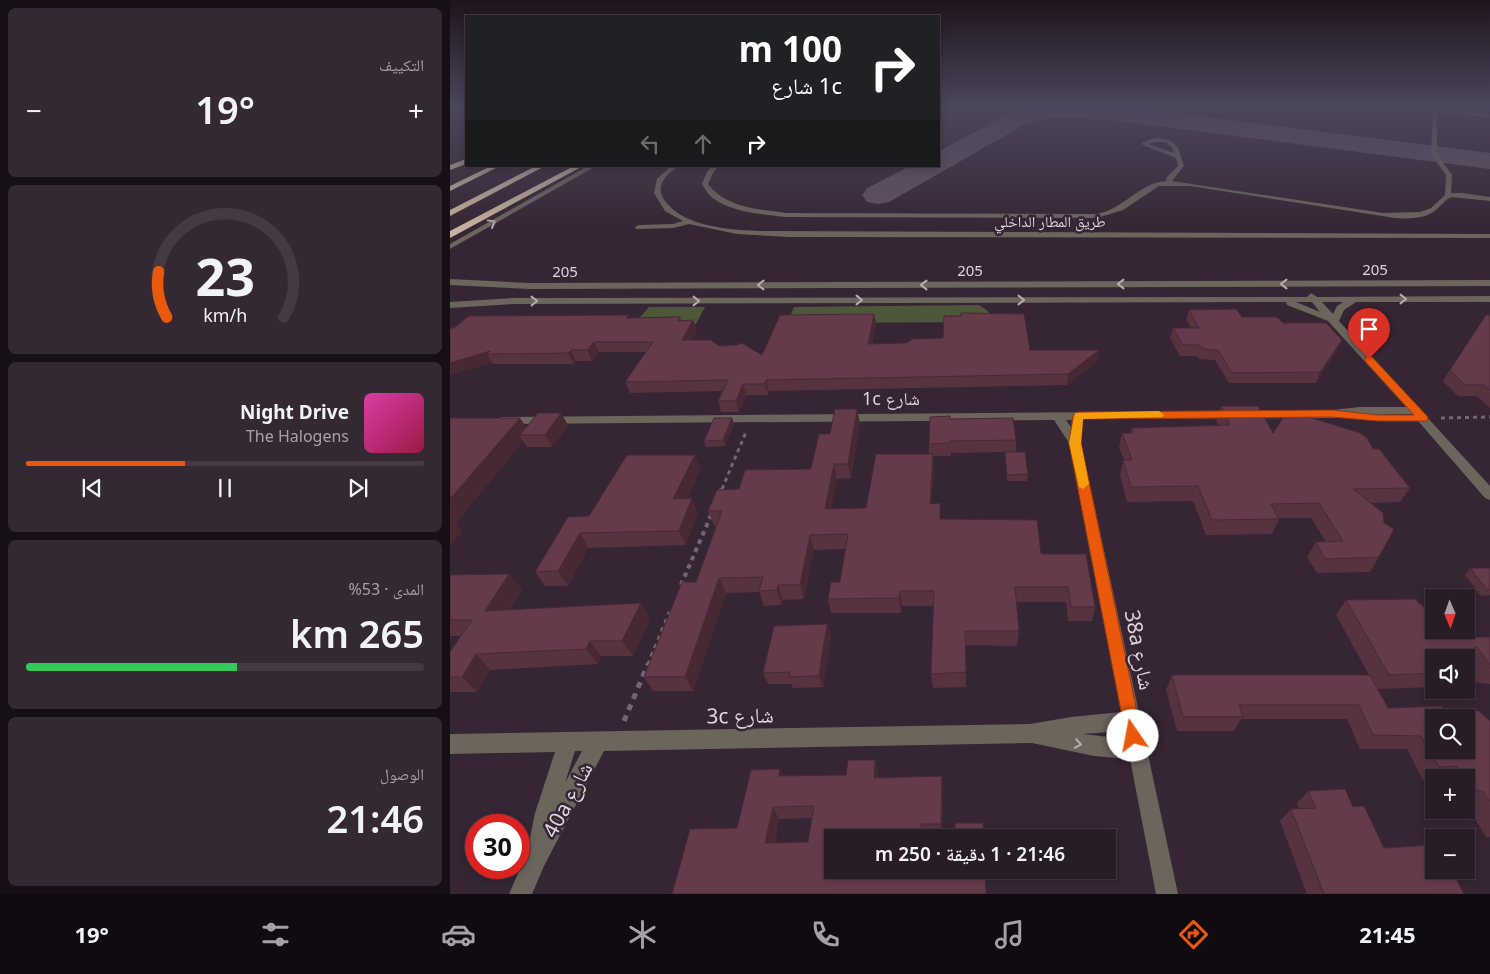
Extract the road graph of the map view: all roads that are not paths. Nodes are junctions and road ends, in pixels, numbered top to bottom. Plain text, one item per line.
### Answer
1 (1158, 149) edge
2 (1175, 149) edge
3 (1434, 149) edge
4 (1176, 156) junction
5 (465, 161) edge
6 (495, 167) edge
7 (540, 167) edge
8 (578, 167) edge
9 (592, 167) edge
10 (674, 167) edge
11 (715, 167) edge
12 (450, 168) edge
13 (1169, 183) junction
14 (450, 189) edge
15 (1448, 196) junction
16 (1490, 199) edge
17 (450, 213) edge
18 (692, 221) junction
19 (640, 227) dead end
20 (450, 235) edge
21 (1490, 236) edge
22 (450, 247) edge
23 (450, 282) edge
24 (1457, 283) junction
25 (1490, 283) edge
26 (530, 286) junction
27 (450, 288) edge
28 (1279, 299) junction
29 (1313, 299) junction
30 (1354, 299) junction
31 (1490, 299) edge
32 (450, 300) edge
33 (513, 301) junction
34 (450, 305) edge
35 (1334, 321) junction
36 (1419, 414) junction
37 (1078, 415) junction
38 (1057, 416) junction
39 (489, 420) edge
40 (1075, 443) junction
41 (1490, 495) edge
42 (1130, 722) junction
43 (1030, 734) junction
44 (607, 742) junction
45 (568, 743) junction
46 (450, 744) edge
47 (1136, 750) junction
48 (536, 858) junction
49 (520, 894) edge
50 (1167, 894) edge

1 - 4 street
2 - 4 street
3 - 15 street
4 - 13 street
5 - 12 highway
6 - 14 highway
7 - 17 highway
8 - 20 highway
22 -> 9 street
10 - 18 street, طريق المطار الداخلي
11 - 13 street
13 - 15 street
15 - 16 street
18 - 19 street
18 - 21 street, طريق المطار الداخلي
23 - 26 street, 205
24 - 25 street, 205
24 -> 26 street, 205
24 - 29 street
26 - 27 street
28 - 29 street, 205
33 -> 28 street, 205
28 - 35 street
29 - 30 street, 205
29 - 35 street
30 -> 31 street, 205
30 - 35 street
32 - 33 street
33 - 34 street, 205
35 - 36 street
36 - 37 street, 1c شارع
36 - 41 street
37 - 38 street, 1c شارع
37 - 40 street, 38a شارع
38 - 39 street, 1c شارع
38 - 40 street, 38a شارع
40 - 42 street, 38a شارع
42 - 43 street, 3c شارع
42 - 47 street, 38a شارع
43 - 44 street, 3c شارع
43 -> 47 street, 3c شارع
44 - 45 street, 3c شارع
44 - 48 street, 40a شارع
45 - 46 street, 3c شارع
45 - 48 street, 40a شارع
47 - 50 street, 38a شارع
48 - 49 street, 40a شارع

